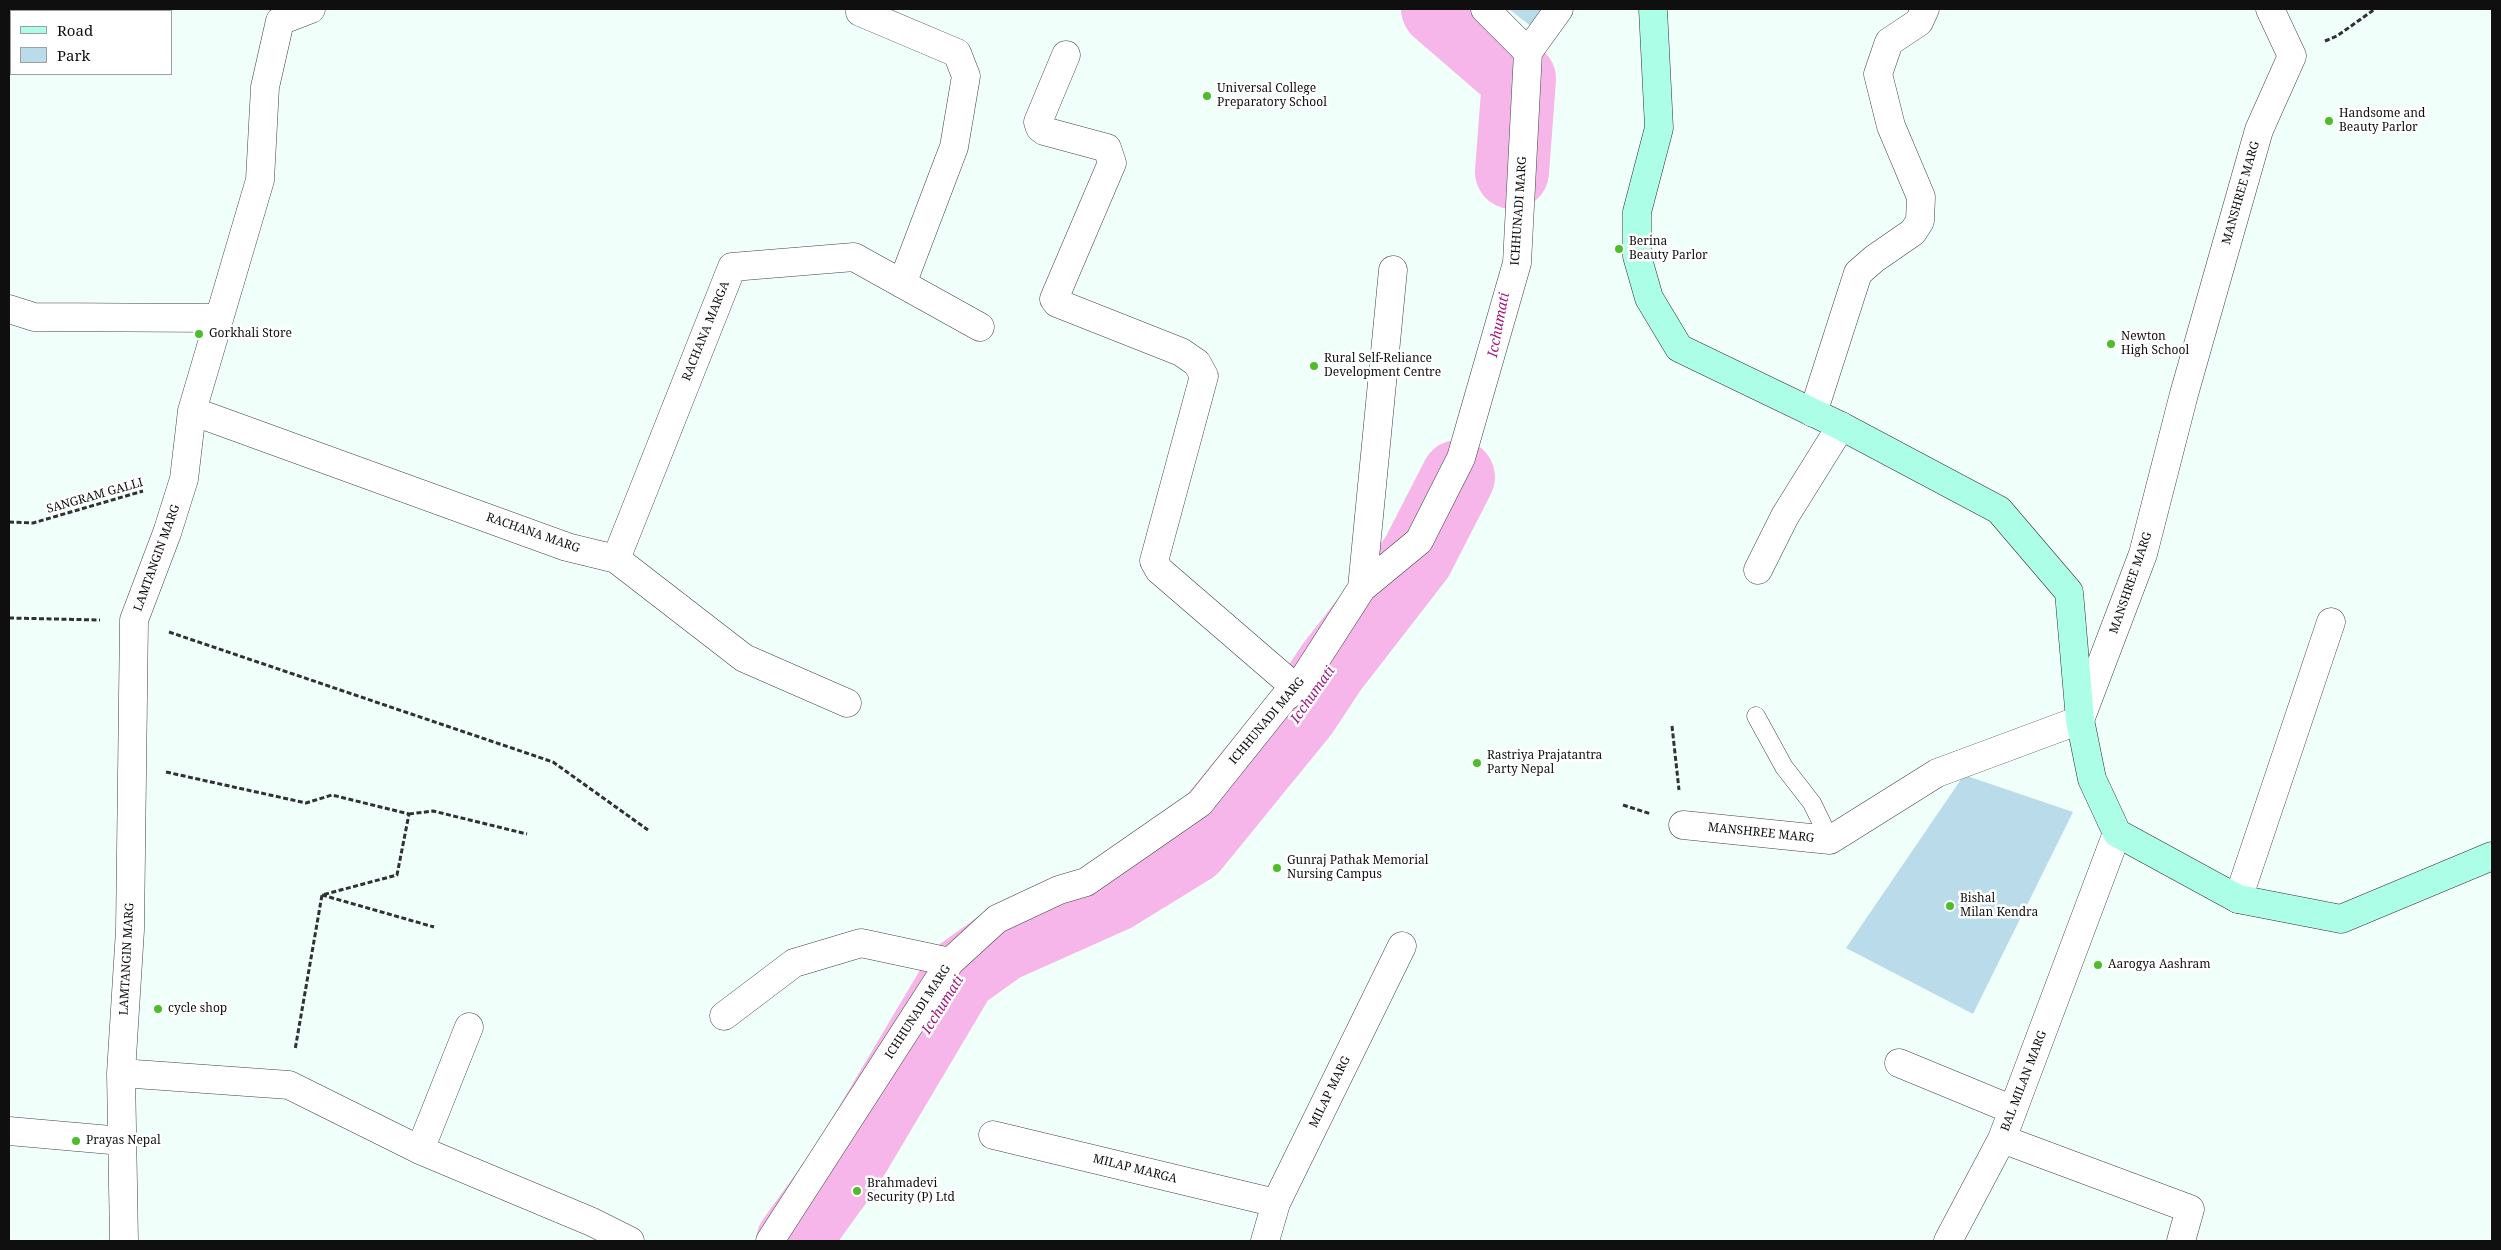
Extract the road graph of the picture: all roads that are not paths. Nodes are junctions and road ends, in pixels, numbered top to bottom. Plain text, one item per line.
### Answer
1 (311, 9) edge
2 (1485, 9) edge
3 (1559, 9) edge
4 (1653, 9) edge
5 (1925, 9) edge
6 (2270, 9) edge
7 (860, 12) dead end
8 (1528, 52) junction
9 (1066, 56) dead end
10 (1393, 270) dead end
11 (902, 284) junction
12 (9, 309) edge
13 (219, 318) junction
14 (980, 328) dead end
15 (192, 411) junction
16 (1813, 413) junction
17 (1841, 426) junction
18 (616, 559) junction
19 (1758, 570) dead end
20 (1362, 588) junction
21 (2331, 622) dead end
22 (1297, 689) junction
23 (847, 703) dead end
24 (1756, 716) dead end
25 (2080, 720) junction
26 (1683, 825) road end
27 (2118, 834) junction
28 (1830, 840) junction
29 (2492, 856) edge
30 (2238, 899) junction
31 (1402, 946) dead end
32 (950, 962) junction
33 (724, 1016) dead end
34 (470, 1027) dead end
35 (1899, 1064) dead end
36 (120, 1073) junction
37 (2013, 1110) junction
38 (9, 1131) edge
39 (993, 1135) dead end
40 (2002, 1138) junction
41 (122, 1141) junction
42 (420, 1150) junction
43 (1276, 1204) junction
44 (124, 1241) edge
45 (630, 1241) edge
46 (770, 1241) edge
47 (1265, 1241) edge
48 (1948, 1241) edge
49 (2181, 1241) edge

1 - 13 street, LAMTANGIN MARG
2 - 8 street
3 - 8 street
4 - 16 street
5 - 16 street
6 - 25 street, MANSHREE MARG
7 - 11 street
8 - 20 street, ICHHUNADI MARG
9 - 22 street
10 - 20 street
11 - 14 street, RACHANA MARGA
11 - 18 street, RACHANA MARGA
12 - 13 street
13 - 15 street, LAMTANGIN MARG
15 - 18 street, RACHANA MARG
15 - 36 street, LAMTANGIN MARG
16 - 17 street
17 - 19 street
17 - 25 street
18 - 23 street, RACHANA MARG
20 - 22 street, ICHHUNADI MARG
21 - 30 street
22 - 32 street, ICHHUNADI MARG
24 - 28 lane
25 - 27 street
25 - 28 street, MANSHREE MARG
26 - 28 street, MANSHREE MARG
27 - 30 street
27 - 37 street, BAL MILAN MARG
29 - 30 street
31 - 43 street, MILAP MARG
32 - 33 street
32 - 46 street, ICHHUNADI MARG
34 - 42 street
35 - 37 street
36 - 41 street, LAMTANGIN MARG
36 - 42 street
37 - 40 street, BAL MILAN MARG
38 - 41 street
39 - 43 street, MILAP MARGA
40 - 48 street
40 - 49 street, BAL MILAN MARG
41 - 44 street, LAMTANGIN MARG
42 - 45 street
43 - 47 street, MILAP MARG

